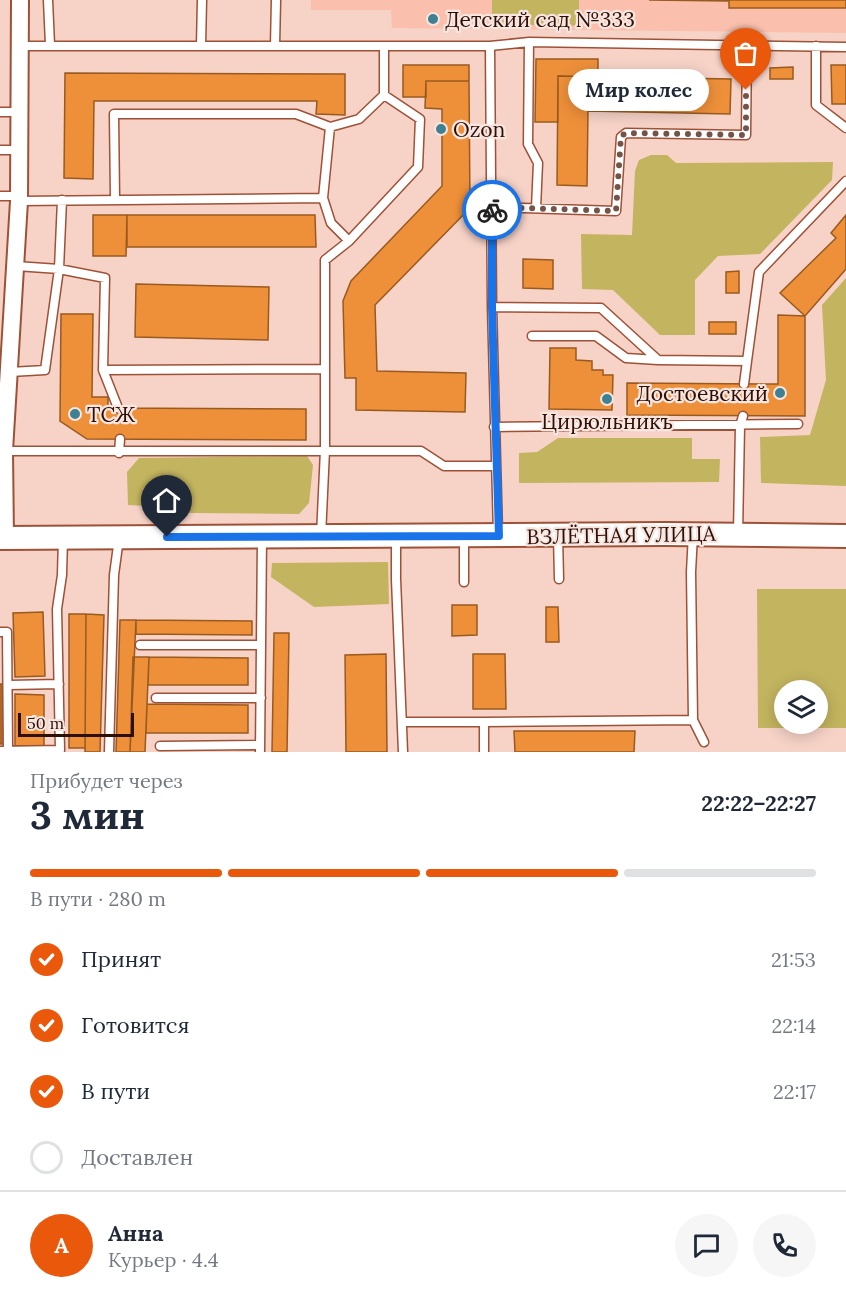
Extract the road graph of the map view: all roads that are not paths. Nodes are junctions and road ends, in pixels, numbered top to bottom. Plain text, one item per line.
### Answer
1 (20, 0) edge
2 (48, 0) edge
3 (202, 0) edge
4 (276, 0) edge
5 (529, 42) junction
6 (50, 45) junction
7 (747, 45) junction
8 (20, 46) junction
9 (201, 46) junction
10 (275, 46) junction
11 (384, 46) junction
12 (490, 46) junction
13 (816, 46) junction
14 (846, 46) edge
15 (384, 95) junction
16 (0, 112) edge
17 (19, 112) junction
18 (330, 126) junction
19 (846, 128) edge
20 (0, 150) edge
21 (19, 150) junction
22 (846, 181) edge
23 (0, 196) edge
24 (19, 198) junction
25 (323, 198) junction
26 (115, 199) junction
27 (62, 200) junction
28 (492, 207) junction
29 (536, 208) junction
30 (349, 241) junction
31 (16, 266) junction
32 (58, 269) junction
33 (492, 308) junction
34 (532, 336) dead end
35 (658, 360) junction
36 (747, 361) junction
37 (325, 369) junction
38 (103, 370) junction
39 (10, 372) junction
40 (744, 384) dead end
41 (118, 408) dead end
42 (743, 416) dead end
43 (798, 424) dead end
44 (740, 426) junction
45 (494, 427) junction
46 (120, 440) dead end
47 (325, 450) junction
48 (2, 451) edge
49 (119, 453) junction
50 (496, 466) junction
51 (693, 534) junction
52 (738, 534) junction
53 (558, 535) junction
54 (321, 536) junction
55 (464, 536) junction
56 (499, 536) junction
57 (846, 536) edge
58 (262, 537) junction
59 (396, 537) junction
60 (2, 538) edge
61 (63, 538) junction
62 (119, 538) junction
63 (559, 579) dead end
64 (464, 582) dead end
65 (0, 632) edge
66 (140, 645) dead end
67 (261, 645) junction
68 (6, 682) edge
69 (59, 684) junction
70 (156, 698) dead end
71 (261, 698) junction
72 (693, 720) junction
73 (403, 722) junction
74 (484, 722) junction
75 (704, 742) dead end
76 (160, 746) dead end
77 (260, 749) edge
78 (0, 751) edge
79 (8, 751) edge
80 (110, 752) edge
81 (403, 752) edge
82 (484, 752) edge

1 - 8 street
2 - 6 lane
3 - 9 lane
4 - 10 lane
5 - 7 lane
5 - 12 lane
5 - 29 lane
6 - 8 lane
6 - 9 lane
7 - 13 lane
7 - 29 lane
8 - 17 street
9 - 10 lane
10 - 11 lane
11 - 12 lane
11 - 15 lane
12 - 28 lane
13 - 14 lane
13 - 19 lane
15 - 18 lane
15 - 30 lane
16 - 17 lane
17 - 21 street
18 - 25 lane
18 - 26 lane
20 - 21 lane
21 - 24 street
22 - 36 lane
23 - 24 lane
24 - 27 lane
24 - 31 street
25 - 26 lane
25 - 30 lane
26 - 27 lane
27 - 32 lane
28 - 29 lane
28 - 33 lane
30 - 37 lane
31 - 32 lane
31 - 39 street
32 - 38 lane
32 - 39 lane
33 - 35 lane
33 - 45 lane
34 - 35 lane
35 - 36 lane
36 - 40 lane
37 - 38 lane
37 - 47 lane
38 - 41 lane
39 - 48 street
42 - 44 lane
43 - 44 lane
44 - 45 lane
44 - 52 lane
45 - 50 lane
46 - 49 lane
47 - 49 lane
47 - 50 lane
47 - 54 lane
48 - 49 lane
48 - 60 street
50 - 56 lane
51 - 52 main road, ВЗЛЁТНАЯ УЛИЦА
51 - 53 main road, ВЗЛЁТНАЯ УЛИЦА
51 - 72 lane
52 - 57 main road, ВЗЛЁТНАЯ УЛИЦА
53 - 56 main road, ВЗЛЁТНАЯ УЛИЦА
53 - 63 lane
54 - 58 main road, ВЗЛЁТНАЯ УЛИЦА
54 - 59 main road, ВЗЛЁТНАЯ УЛИЦА
55 - 56 main road, ВЗЛЁТНАЯ УЛИЦА
55 - 59 main road, ВЗЛЁТНАЯ УЛИЦА
55 - 64 lane
58 - 62 main road, ВЗЛЁТНАЯ УЛИЦА
58 - 67 lane
59 - 73 lane
60 - 61 main road, ВЗЛЁТНАЯ УЛИЦА
61 - 62 main road, ВЗЛЁТНАЯ УЛИЦА
61 - 69 lane
62 - 80 lane
65 - 68 lane
66 - 67 lane
67 - 71 lane
68 - 69 lane
68 - 79 lane
69 - 79 lane
70 - 71 lane
71 - 77 lane
72 - 74 lane
72 - 75 lane
73 - 74 lane
73 - 81 lane
74 - 82 lane
76 - 77 lane
78 - 79 lane

